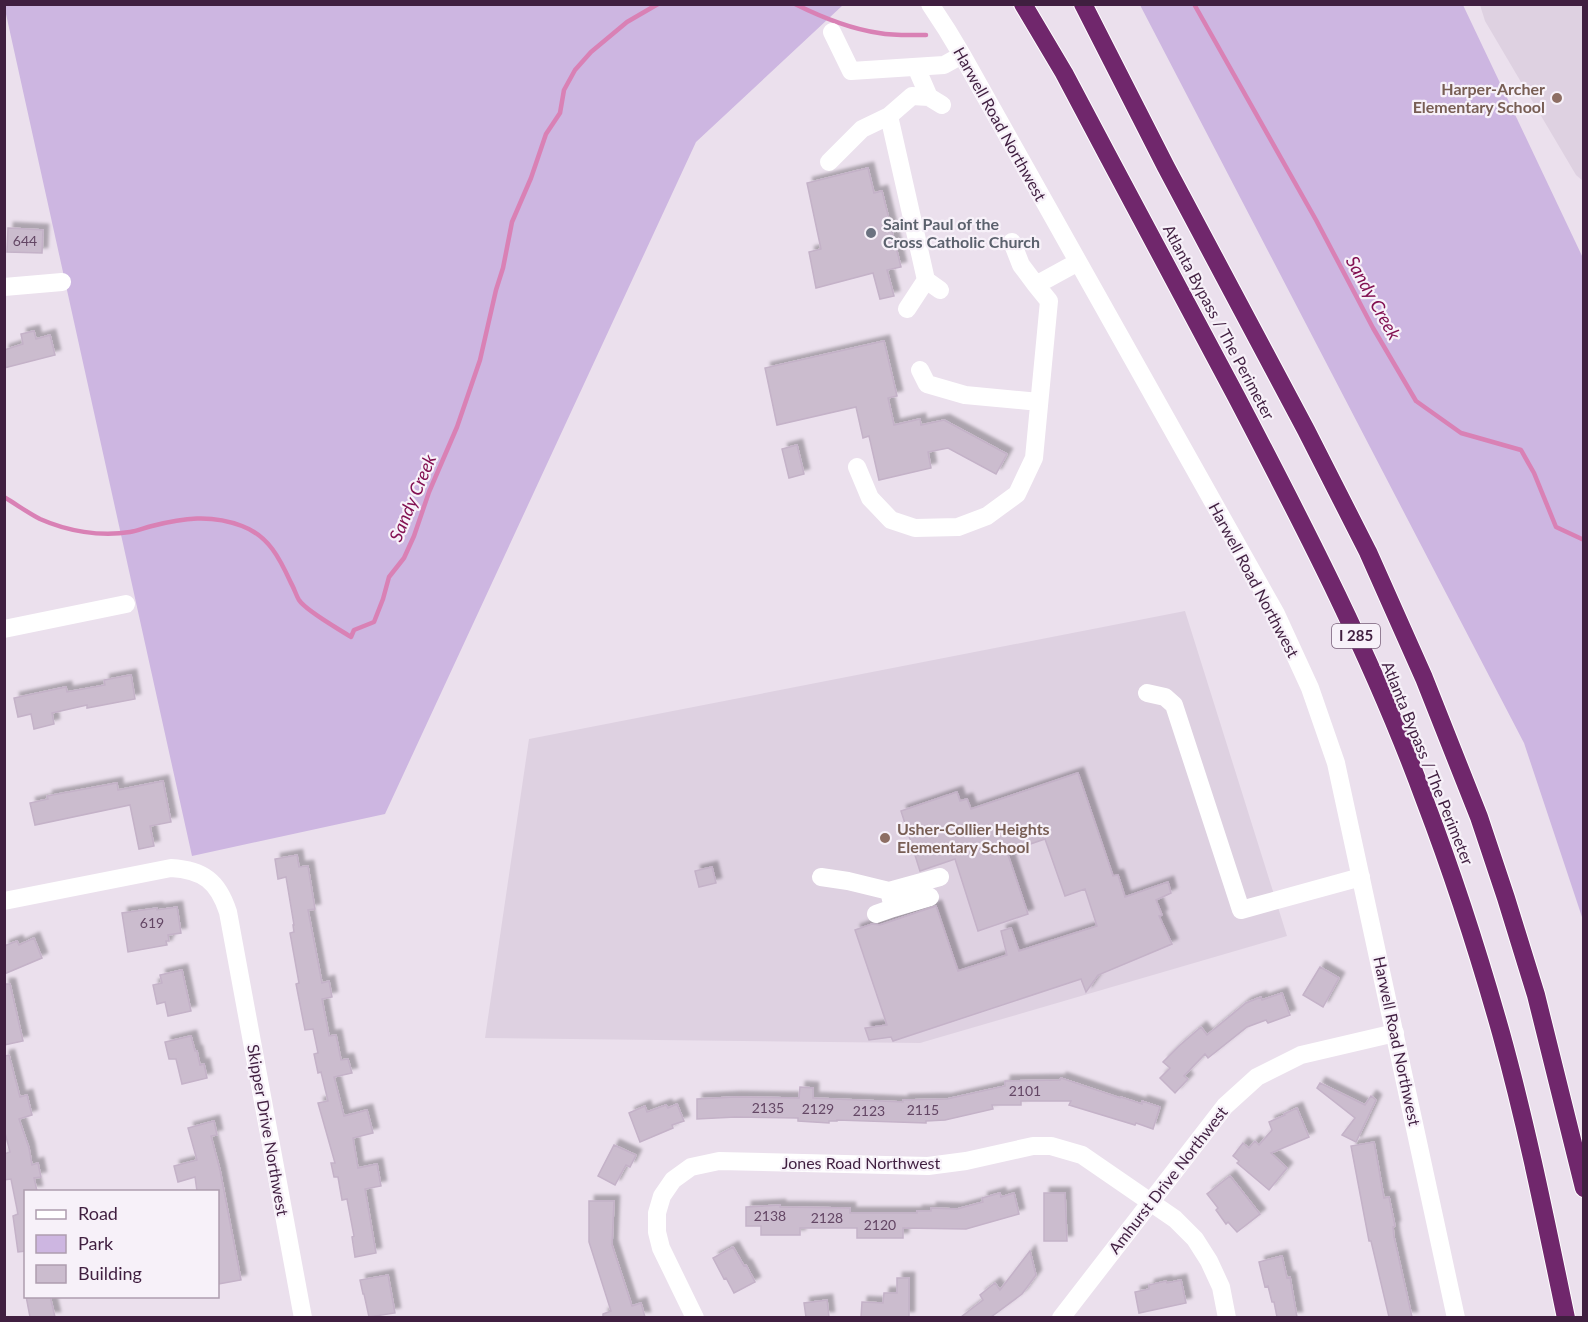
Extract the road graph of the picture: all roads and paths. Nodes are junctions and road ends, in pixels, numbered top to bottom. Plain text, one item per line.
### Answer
1 (930, 4) edge
2 (1023, 4) edge
3 (1083, 4) edge
4 (832, 32) dead end
5 (962, 55) junction
6 (916, 67) junction
7 (889, 116) junction
8 (829, 162) dead end
9 (1012, 242) dead end
10 (1078, 262) junction
11 (62, 282) dead end
12 (1036, 285) junction
13 (4, 287) edge
14 (907, 309) dead end
15 (920, 370) dead end
16 (1039, 402) junction
17 (856, 466) dead end
18 (126, 604) dead end
19 (4, 628) edge
20 (1147, 693) dead end
21 (821, 877) dead end
22 (940, 877) dead end
23 (1361, 877) junction
24 (930, 897) dead end
25 (891, 900) junction
26 (4, 901) edge
27 (876, 914) dead end
28 (1395, 1033) junction
29 (1584, 1188) edge
30 (1151, 1202) junction
31 (303, 1317) edge
32 (695, 1317) edge
33 (1061, 1317) edge
34 (1227, 1317) edge
35 (1456, 1317) edge
36 (1566, 1317) edge

1 - 5 street, Harwell Road Northwest
2 - 36 highway, Atlanta Bypass / The Perimeter / I 285
3 - 29 highway, Atlanta Bypass / The Perimeter / I 285
4 - 6 street
5 - 6 street
5 - 10 street, Harwell Road Northwest
6 - 7 street
7 - 8 street
7 - 14 street
9 - 12 street
10 - 12 street
10 - 23 street, Harwell Road Northwest
11 - 13 street
12 - 16 street
15 - 16 street
16 - 17 street
18 - 19 street
20 - 23 street
21 - 25 street
22 - 25 street
23 - 28 street, Harwell Road Northwest
24 - 25 street
25 - 27 street
26 - 31 street, Skipper Drive Northwest
28 - 30 street, Amhurst Drive Northwest
28 - 35 street, Harwell Road Northwest
30 - 32 street, Jones Road Northwest
30 - 33 street, Amhurst Drive Northwest
30 - 34 street, Jones Road Northwest

